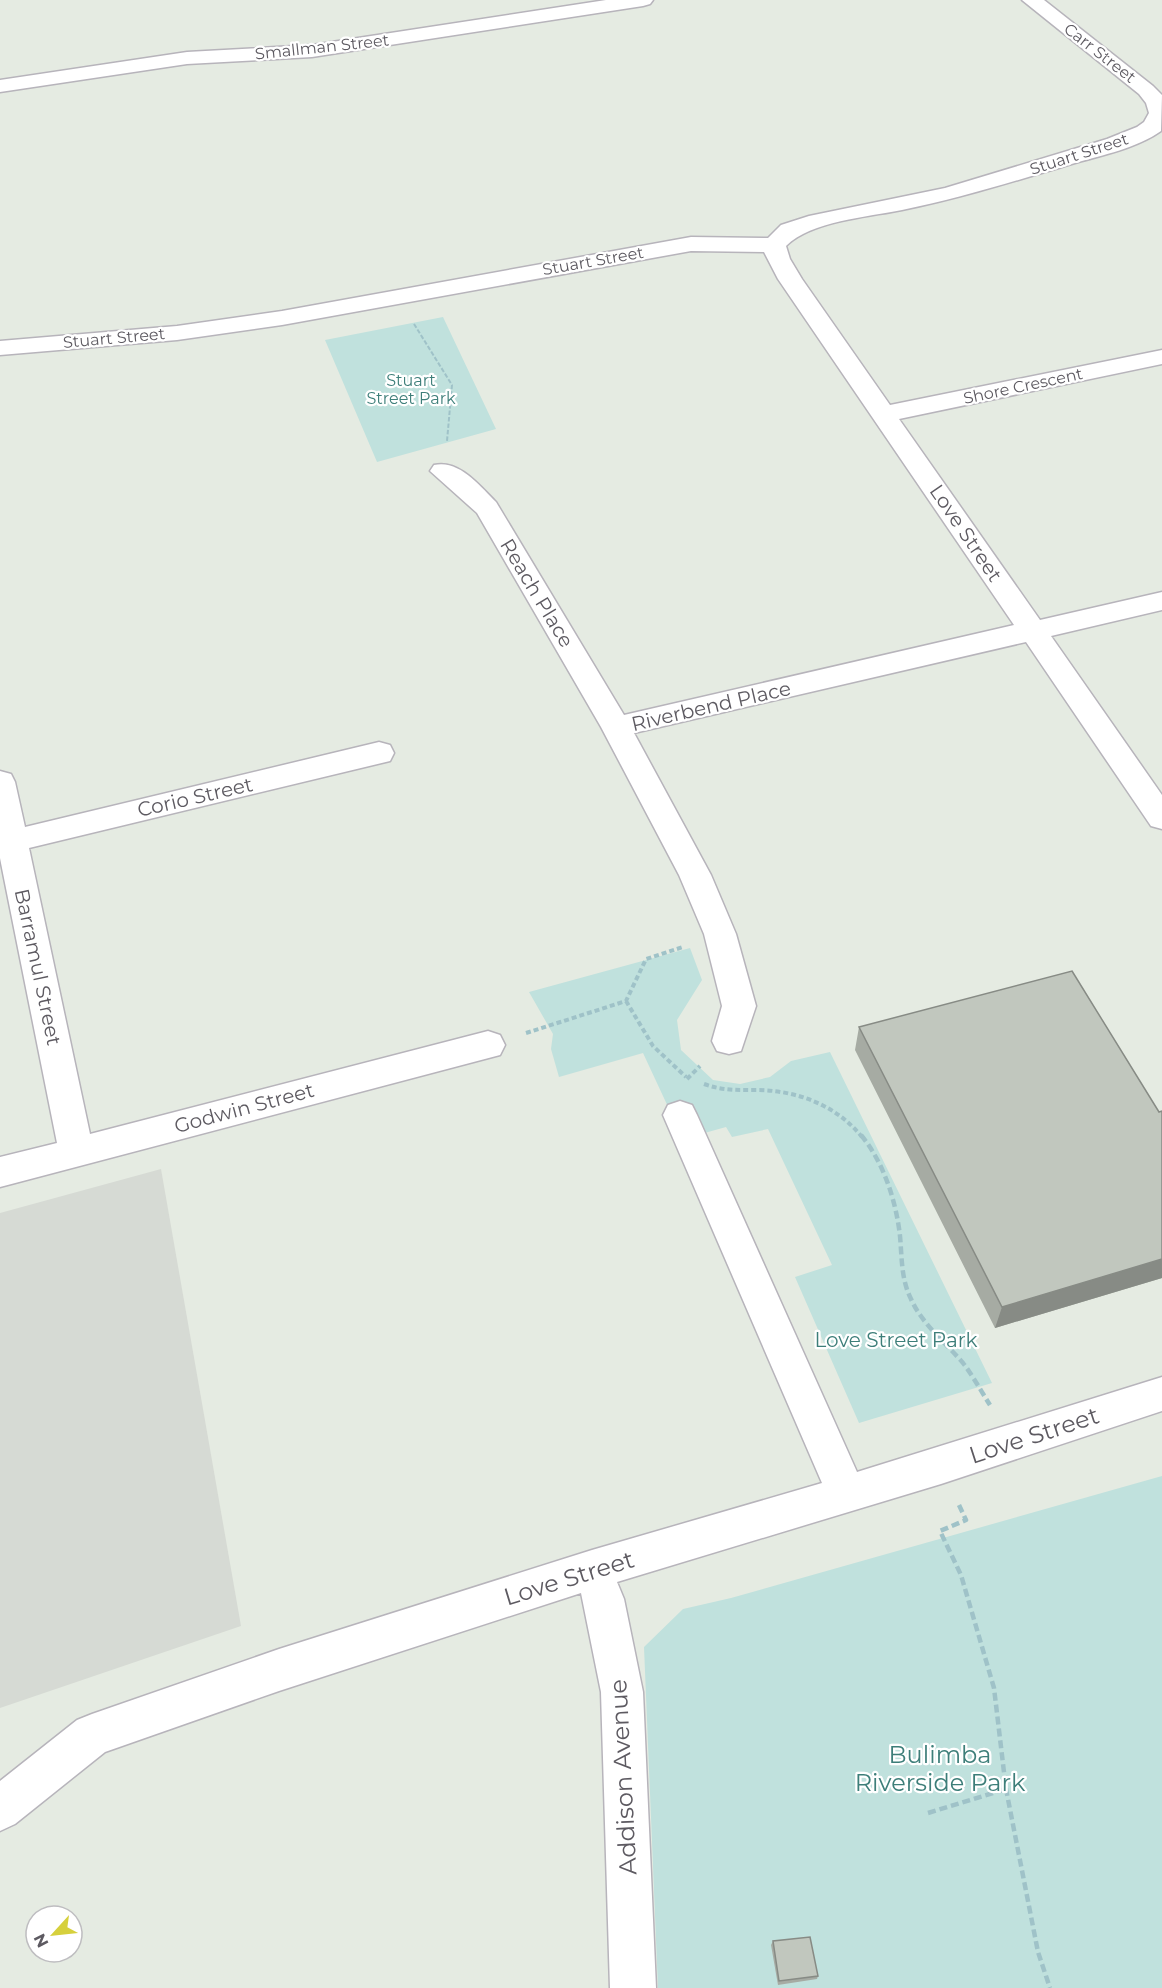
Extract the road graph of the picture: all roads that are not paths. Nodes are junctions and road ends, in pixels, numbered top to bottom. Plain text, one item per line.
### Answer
1 (643, 0) edge
2 (1032, 0) edge
3 (0, 86) edge
4 (1161, 113) edge
5 (774, 245) junction
6 (0, 348) edge
7 (1162, 357) edge
8 (885, 414) junction
9 (443, 471) road end
10 (1162, 601) edge
11 (1034, 632) junction
12 (616, 728) junction
13 (379, 753) dead end
14 (0, 782) edge
15 (1162, 818) edge
16 (12, 841) junction
17 (729, 1041) road end
18 (488, 1045) road end
19 (680, 1115) road end
20 (76, 1152) junction
21 (0, 1172) edge
22 (1162, 1394) edge
23 (846, 1493) junction
24 (591, 1570) junction
25 (0, 1809) edge
26 (633, 1988) edge

1 - 3 street, Smallman Street
2 - 4 street, Carr Street
4 - 5 street, Stuart Street
5 - 6 street, Stuart Street
5 - 8 street, Love Street
7 - 8 street, Shore Crescent
8 - 11 street, Love Street
9 - 12 street, Reach Place
10 - 11 street
11 - 12 street, Riverbend Place
11 - 15 street, Love Street
12 - 17 street, Riverbend Place
13 - 16 street, Corio Street
14 - 16 street, Barramul Street
16 - 20 street, Barramul Street
18 - 20 street, Godwin Street
19 - 23 street
20 - 21 street, Godwin Street
22 - 23 street, Love Street
23 - 24 street, Love Street
24 - 25 street, Love Street
24 - 26 street, Addison Avenue

